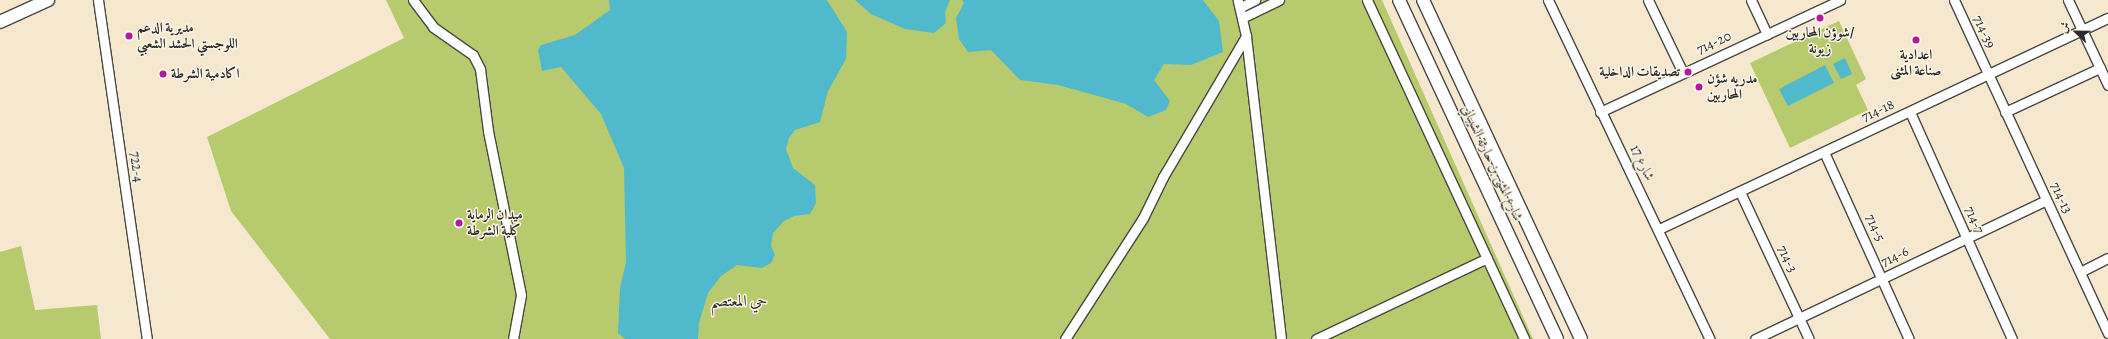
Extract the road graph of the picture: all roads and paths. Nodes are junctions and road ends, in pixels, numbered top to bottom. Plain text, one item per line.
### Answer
1 (48, 0) edge
2 (98, 0) edge
3 (413, 0) edge
4 (1255, 0) edge
5 (1279, 0) edge
6 (1367, 0) edge
7 (1399, 0) edge
8 (1423, 0) edge
9 (1548, 0) edge
10 (1648, 0) edge
11 (1751, 0) edge
12 (1840, 0) edge
13 (1954, 0) edge
14 (2068, 0) edge
15 (1240, 3) edge
16 (1244, 17) junction
17 (2108, 18) edge
18 (0, 22) edge
19 (2082, 31) junction
20 (1767, 34) junction
21 (1246, 36) junction
22 (2100, 68) junction
23 (1683, 73) junction
24 (1988, 75) junction
25 (2108, 85) edge
26 (1600, 112) junction
27 (1910, 112) junction
28 (2005, 112) junction
29 (1824, 152) junction
30 (1740, 192) junction
31 (2046, 200) junction
32 (1659, 229) junction
33 (1966, 238) junction
34 (1487, 258) junction
35 (2108, 258) edge
36 (2080, 272) junction
37 (1883, 278) junction
38 (1799, 318) junction
39 (2108, 332) edge
40 (147, 339) edge
41 (513, 339) edge
42 (1065, 339) edge
43 (1281, 339) edge
44 (1316, 339) edge
45 (1524, 339) edge
46 (1558, 339) edge
47 (1581, 339) edge
48 (1710, 339) edge
49 (1755, 339) edge
50 (1809, 339) edge
51 (1910, 339) edge
52 (2012, 339) edge

1 - 18 main road
2 - 40 street, 722-4
3 - 41 street
4 - 15 street
5 - 16 street
6 - 34 street
7 - 46 main road, شارع المثنى بن حارثة الشيباني
8 - 47 main road, شارع المثنى بن حارثة الشيباني
9 - 26 street, شارع 17
10 - 23 street
11 - 20 street
12 - 20 street, 714-20
13 - 24 street, 714-39
14 - 19 street
15 - 16 street
16 - 21 street
17 - 19 street, 714-18
19 - 22 street
19 - 24 street, 714-18
20 - 23 street, 714-20
21 - 42 street
21 - 43 street
22 - 25 street
22 - 28 street
23 - 26 street, 714-20
24 - 27 street, 714-18
24 - 28 street, 714-13
26 - 32 street, شارع 17
27 - 29 street, 714-18
27 - 33 street, 714-7
28 - 31 street, 714-13
29 - 30 street, 714-18
29 - 37 street, 714-5
30 - 32 street, 714-18
30 - 38 street, 714-3
31 - 33 street, 714-6
31 - 36 street, 714-13
32 - 48 street, شارع 17
33 - 37 street, 714-6
33 - 52 street, 714-7
34 - 44 street
34 - 45 street
35 - 36 street
36 - 39 street, 714-13
37 - 38 street, 714-6
37 - 51 street, 714-5
38 - 49 street, 714-6
38 - 50 street, 714-3

